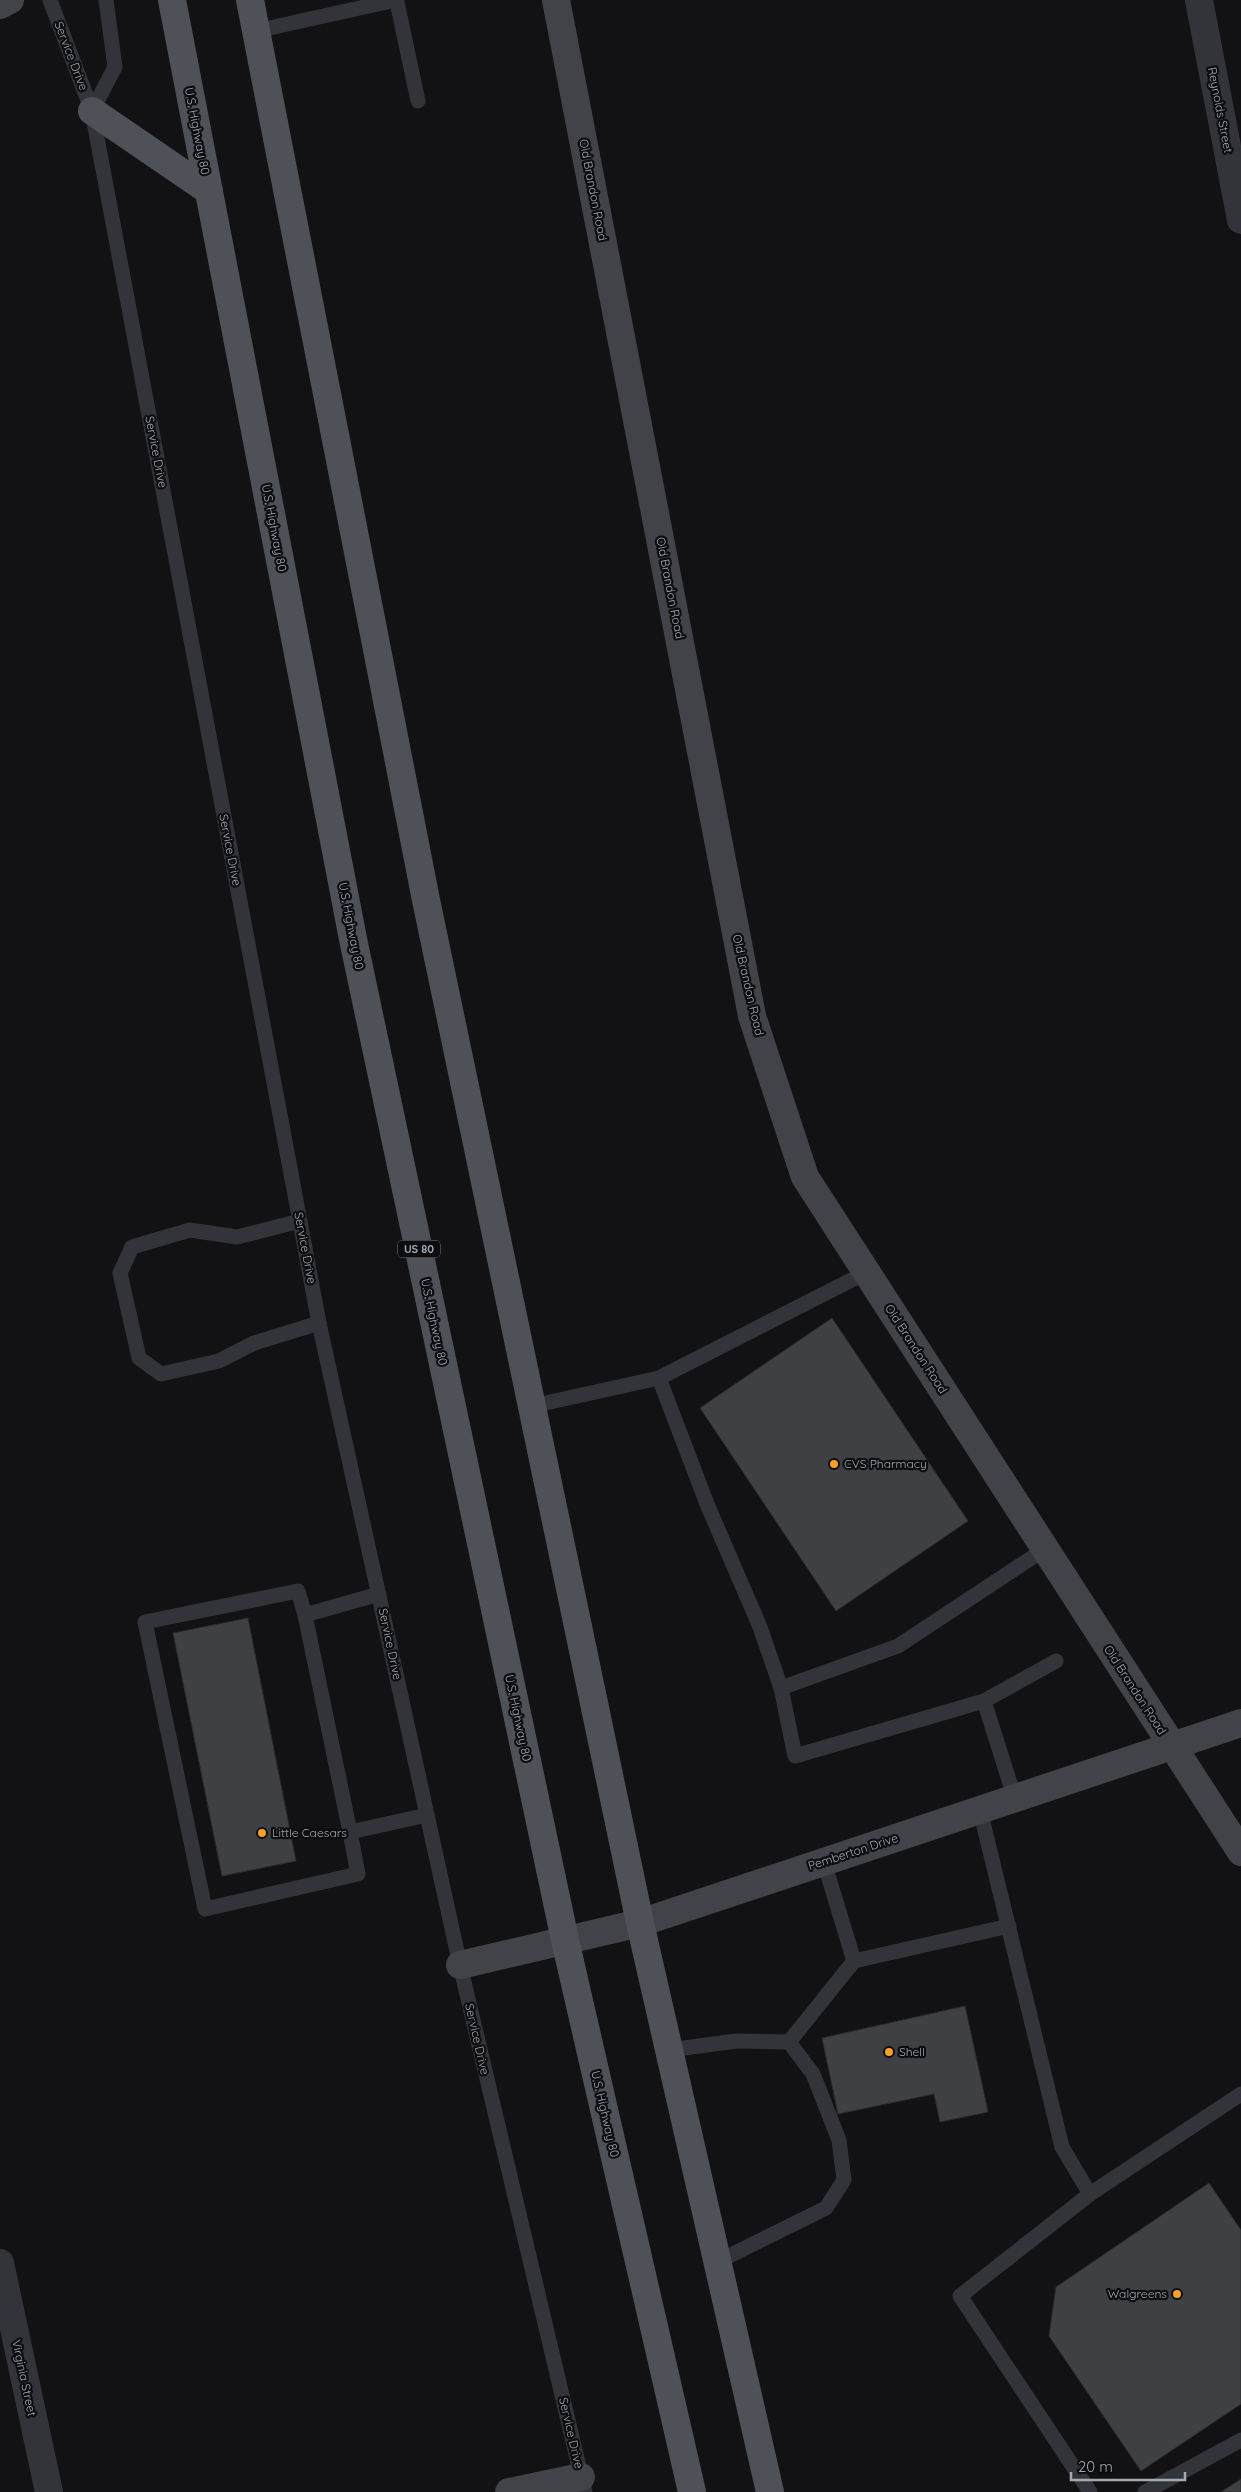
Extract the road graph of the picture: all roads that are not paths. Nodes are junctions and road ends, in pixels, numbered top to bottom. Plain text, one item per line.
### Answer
1 (10, 0) edge
2 (50, 0) edge
3 (106, 0) edge
4 (172, 0) edge
5 (250, 0) edge
6 (556, 0) edge
7 (1199, 0) edge
8 (396, 1) edge
9 (0, 5) edge
10 (256, 31) junction
11 (418, 101) dead end
12 (92, 111) junction
13 (209, 191) junction
14 (1241, 220) edge
15 (300, 1221) junction
16 (867, 1272) junction
17 (320, 1323) junction
18 (659, 1378) junction
19 (532, 1406) junction
20 (1045, 1549) junction
21 (379, 1594) junction
22 (304, 1615) junction
23 (1056, 1661) dead end
24 (781, 1688) junction
25 (984, 1701) junction
26 (1241, 1723) edge
27 (1172, 1747) junction
28 (1014, 1799) junction
29 (980, 1810) junction
30 (428, 1815) junction
31 (350, 1832) junction
32 (1241, 1852) edge
33 (824, 1862) junction
34 (640, 1923) junction
35 (1009, 1926) junction
36 (565, 1940) junction
37 (854, 1961) junction
38 (460, 1965) junction
39 (789, 2042) junction
40 (669, 2050) junction
41 (1241, 2094) edge
42 (1090, 2194) junction
43 (717, 2262) junction
44 (0, 2263) edge
45 (1241, 2440) edge
46 (583, 2485) edge
47 (49, 2492) edge
48 (509, 2492) edge
49 (692, 2492) edge
50 (770, 2492) edge
51 (1090, 2492) edge
52 (1145, 2492) edge

1 - 9 street
2 - 12 lane, Service Drive
3 - 12 lane
4 - 13 main road, U.S. Highway 80 / US 80
5 - 10 main road
6 - 16 street, Old Brandon Road
7 - 14 street, Reynolds Street
8 - 10 lane
8 - 11 lane
10 - 19 main road
12 - 13 main road
12 - 15 lane, Service Drive
13 - 36 main road, U.S. Highway 80 / US 80
15 - 17 lane, Service Drive
15 - 17 lane
16 - 18 lane
16 - 20 street, Old Brandon Road
17 - 21 lane, Service Drive
18 - 19 lane
18 - 24 lane
19 - 34 main road
20 - 24 lane
20 - 27 street, Old Brandon Road
21 - 22 lane
21 - 30 lane, Service Drive
22 - 31 lane
22 - 31 lane
23 - 25 lane
24 - 25 lane
25 - 28 lane
26 - 27 street, Pemberton Drive
27 - 28 street, Pemberton Drive
27 - 32 street, Old Brandon Road
28 - 29 street, Pemberton Drive
29 - 33 street, Pemberton Drive
29 - 35 lane
30 - 31 lane
30 - 38 lane, Service Drive
33 - 34 street, Pemberton Drive
33 - 37 lane
34 - 36 street, Pemberton Drive
34 - 40 main road
35 - 37 lane
35 - 42 lane
36 - 38 street, Pemberton Drive
36 - 49 main road, U.S. Highway 80 / US 80
37 - 39 lane
38 - 46 lane, Service Drive
39 - 40 lane
39 - 43 lane
40 - 43 main road
41 - 42 lane
42 - 51 lane
43 - 50 main road
44 - 47 street, Virginia Street
45 - 52 lane
46 - 48 street

